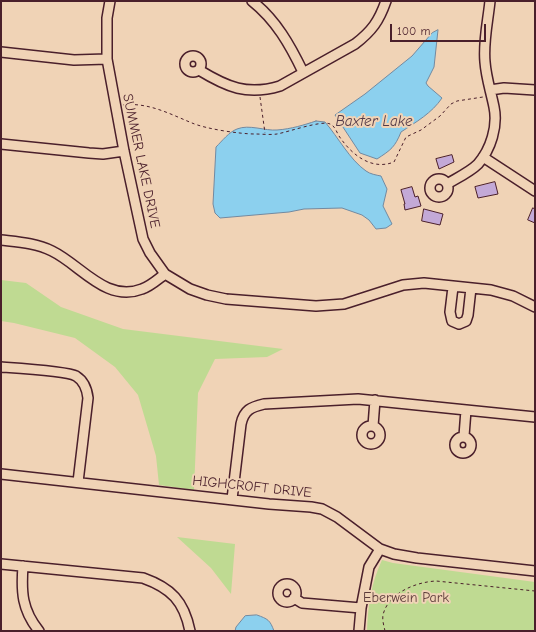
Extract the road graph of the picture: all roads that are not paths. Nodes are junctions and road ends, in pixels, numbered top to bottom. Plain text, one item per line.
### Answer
1 (110, 1) edge
2 (252, 1) edge
3 (386, 1) edge
4 (490, 1) edge
5 (1, 52) edge
6 (107, 60) junction
7 (199, 70) dead end
8 (303, 72) junction
9 (535, 90) edge
10 (488, 93) junction
11 (1, 144) edge
12 (124, 150) junction
13 (483, 157) junction
14 (447, 184) dead end
15 (535, 191) edge
16 (1, 240) edge
17 (165, 274) junction
18 (453, 287) junction
19 (471, 288) junction
20 (535, 307) edge
21 (1, 367) edge
22 (375, 400) junction
23 (466, 410) junction
24 (535, 417) edge
25 (373, 426) dead end
26 (464, 436) dead end
27 (1, 474) edge
28 (78, 482) junction
29 (232, 499) junction
30 (380, 549) junction
31 (1, 564) edge
32 (23, 566) junction
33 (535, 571) edge
34 (294, 598) dead end
35 (361, 608) junction
36 (39, 631) edge
37 (190, 631) edge
38 (359, 631) edge

1 - 6 street, SUMMER LAKE DRIVE
2 - 8 street
3 - 8 street
4 - 10 street
5 - 6 street
6 - 12 street, SUMMER LAKE DRIVE
7 - 8 street
9 - 10 street
10 - 13 street
11 - 12 street
12 - 17 street, SUMMER LAKE DRIVE
13 - 14 street
13 - 15 street
16 - 17 street
17 - 18 street, SUMMER LAKE DRIVE
18 - 19 street, SUMMER LAKE DRIVE
18 - 19 street
19 - 20 street, SUMMER LAKE DRIVE
21 - 28 street
22 - 23 street
22 - 25 street
22 - 29 street
23 - 24 street
23 - 26 street
27 - 28 street, HIGHCROFT DRIVE
28 - 29 street, HIGHCROFT DRIVE
29 - 30 street, HIGHCROFT DRIVE
30 - 33 street, HIGHCROFT DRIVE
30 - 35 street
31 - 32 street
32 - 36 street
32 - 37 street
34 - 35 street
35 - 38 street

